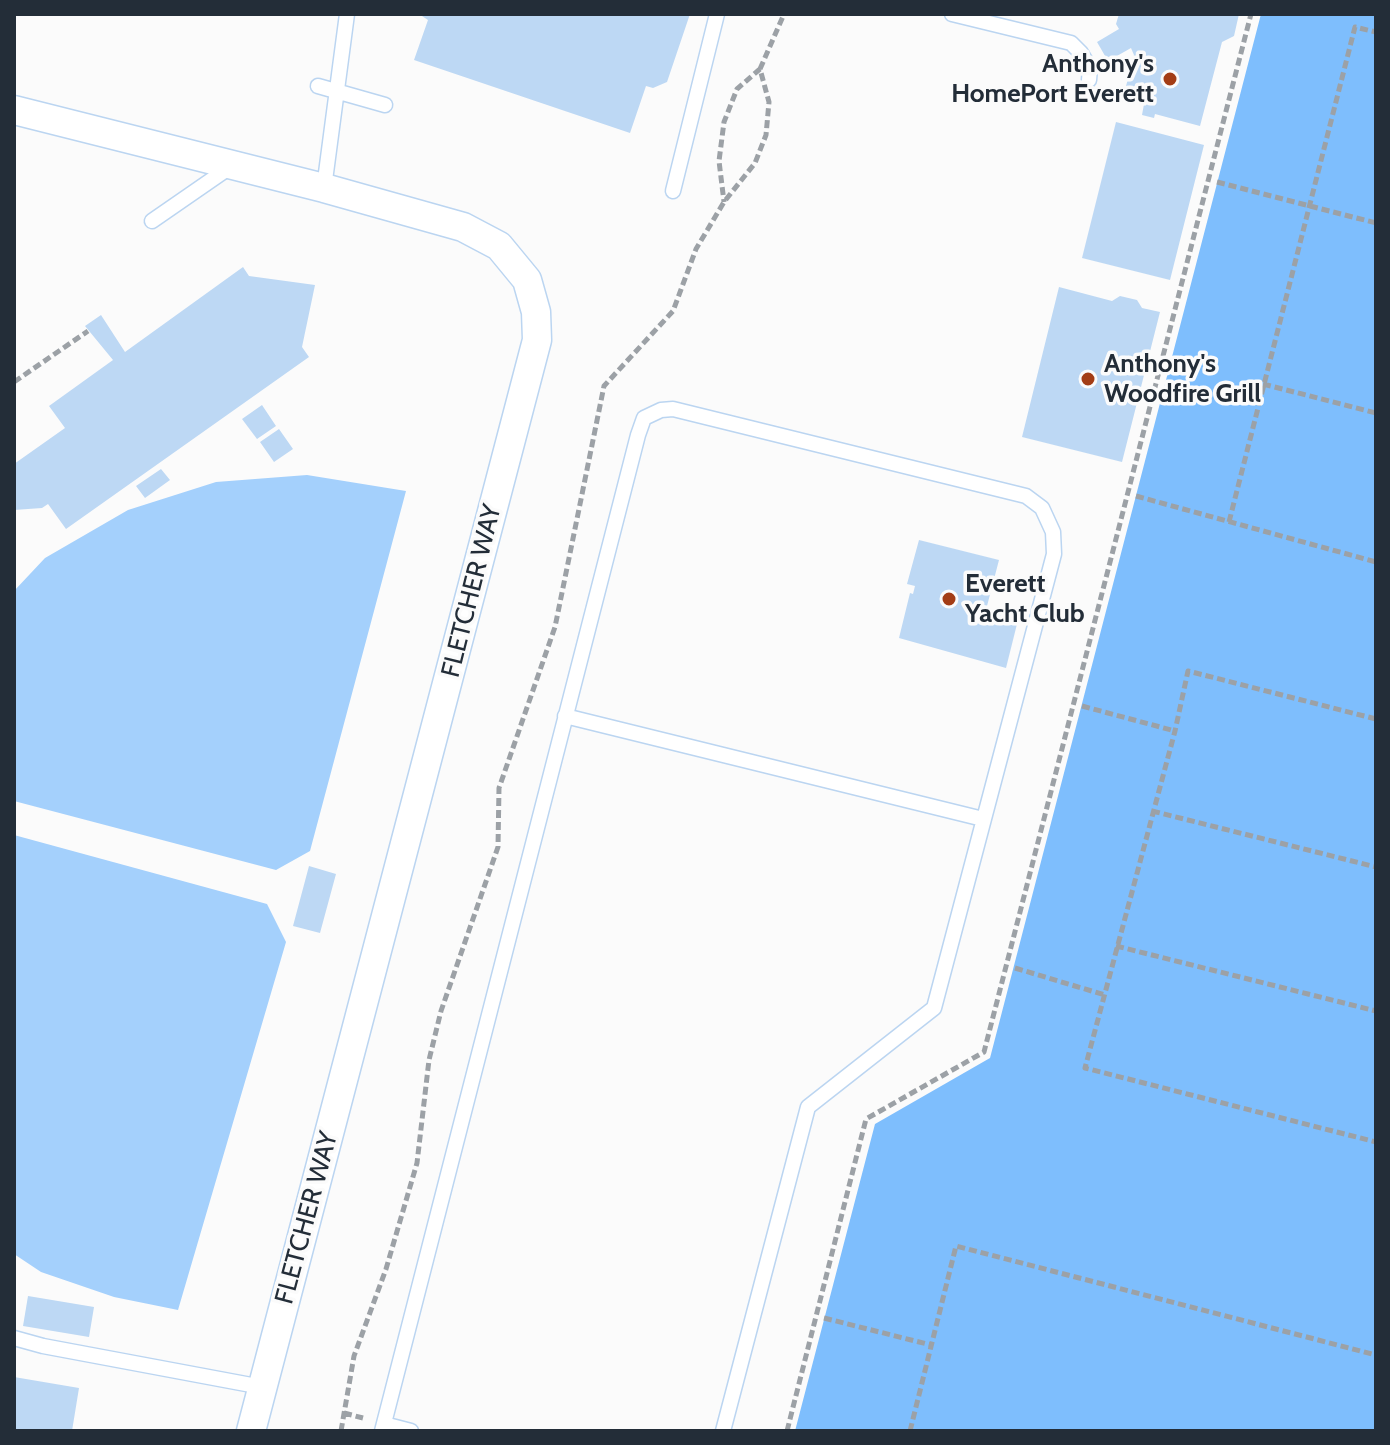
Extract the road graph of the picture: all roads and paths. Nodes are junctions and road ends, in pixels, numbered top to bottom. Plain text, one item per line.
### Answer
1 (347, 14) edge
2 (717, 14) edge
3 (784, 14) edge
4 (952, 14) edge
5 (1251, 14) edge
6 (1376, 32) edge
7 (760, 69) junction
8 (1089, 80) dead end
9 (318, 86) dead end
10 (336, 90) junction
11 (385, 105) dead end
12 (14, 110) edge
13 (233, 165) junction
14 (1217, 182) dead end
15 (324, 188) junction
16 (673, 191) dead end
17 (724, 202) junction
18 (1308, 205) junction
19 (152, 221) dead end
20 (1376, 223) edge
21 (88, 331) dead end
22 (14, 382) edge
23 (1263, 384) junction
24 (1376, 413) edge
25 (1136, 496) dead end
26 (1229, 522) junction
27 (1376, 562) edge
28 (1082, 706) dead end
29 (565, 716) junction
30 (1376, 719) edge
31 (1175, 731) junction
32 (1152, 811) junction
33 (983, 819) junction
34 (1376, 867) edge
35 (1116, 946) junction
36 (1015, 968) dead end
37 (1105, 995) junction
38 (1376, 1011) edge
39 (1376, 1142) edge
40 (824, 1318) dead end
41 (14, 1338) edge
42 (931, 1345) junction
43 (1376, 1355) edge
44 (262, 1387) junction
45 (383, 1428) edge
46 (251, 1431) edge
47 (341, 1431) edge
48 (411, 1431) edge
49 (723, 1431) edge
50 (787, 1431) edge
51 (910, 1431) edge

1 - 10 lane
2 - 16 lane
3 - 7 path
4 - 8 lane
5 - 50 path
6 - 18 path
7 - 17 path
7 - 17 path
9 - 10 lane
10 - 11 lane
10 - 15 lane
12 - 13 street, FLETCHER WAY
13 - 15 street, FLETCHER WAY
13 - 19 lane
14 - 18 path
15 - 44 street, FLETCHER WAY
17 - 47 path
18 - 20 path
18 - 23 path
21 - 22 path
23 - 24 path
23 - 26 path
25 - 26 path
26 - 27 path
28 - 31 path
29 - 33 lane
29 - 33 lane
29 - 45 lane
30 - 31 path
31 - 32 path
32 - 34 path
32 - 35 path
33 - 49 lane
35 - 37 path
35 - 38 path
36 - 37 path
37 - 39 path
40 - 42 path
41 - 44 lane
42 - 43 path
42 - 51 path
44 - 46 street, FLETCHER WAY
45 - 48 lane

